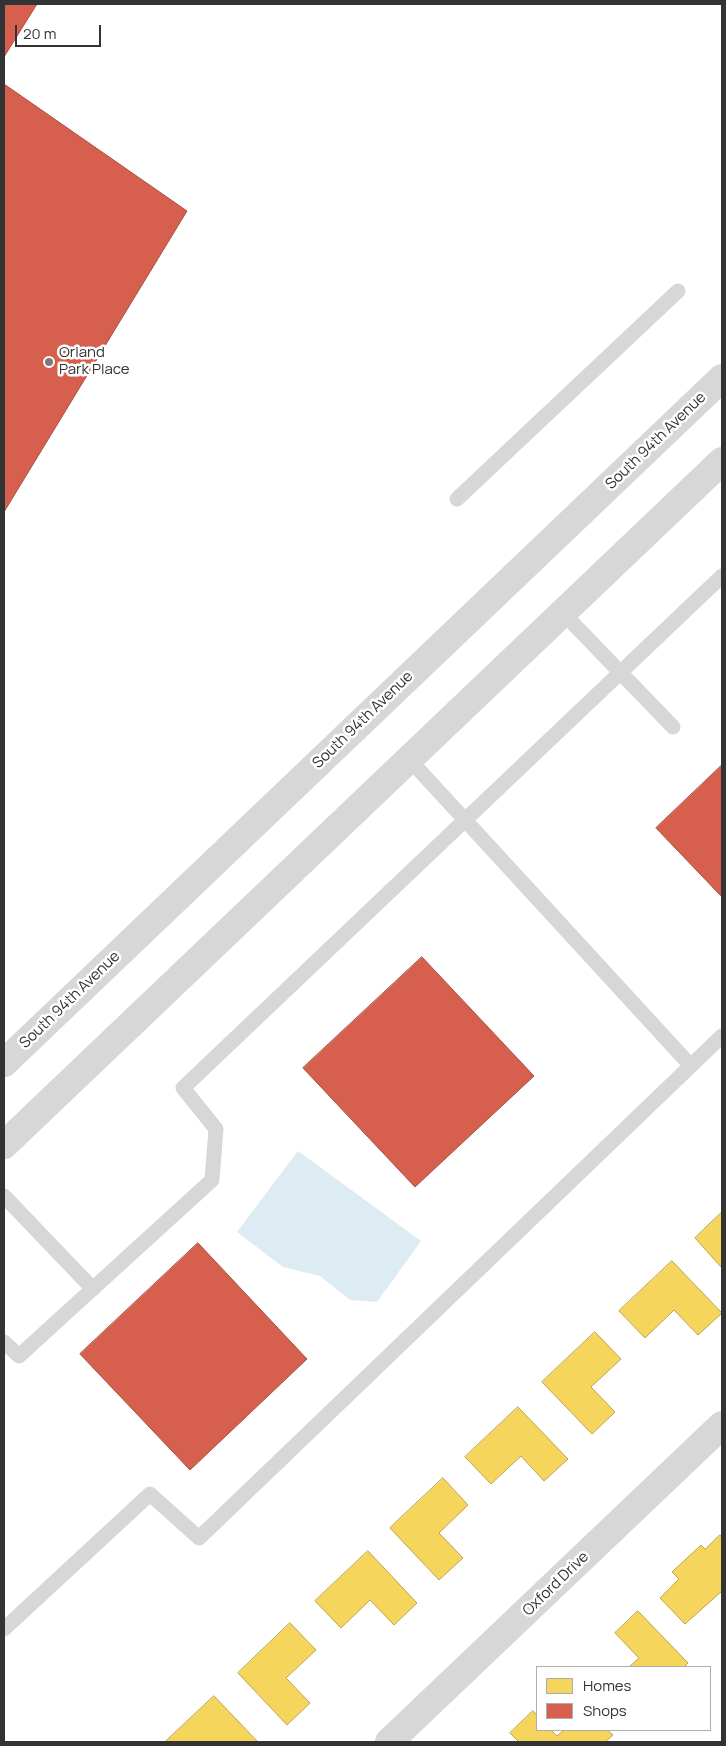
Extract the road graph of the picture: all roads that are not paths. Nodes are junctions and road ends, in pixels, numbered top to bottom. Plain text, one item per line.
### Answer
1 (678, 291) dead end
2 (722, 378) edge
3 (722, 461) edge
4 (457, 499) dead end
5 (722, 576) edge
6 (563, 613) junction
7 (621, 672) junction
8 (673, 727) dead end
9 (409, 759) junction
10 (465, 820) junction
11 (722, 1036) edge
12 (4, 1063) edge
13 (691, 1066) junction
14 (4, 1145) edge
15 (4, 1196) edge
16 (92, 1289) junction
17 (4, 1342) edge
18 (722, 1425) edge
19 (4, 1629) edge
20 (389, 1742) edge

1 - 4 lane
2 - 12 street, South 94th Avenue
3 - 6 street
5 - 7 lane
6 - 7 lane
6 - 9 street
7 - 8 lane
7 - 10 lane
9 - 10 lane
9 - 14 street
10 - 13 lane
10 - 16 lane
11 - 13 lane
13 - 19 lane
15 - 16 lane
16 - 17 lane
18 - 20 street, Oxford Drive

